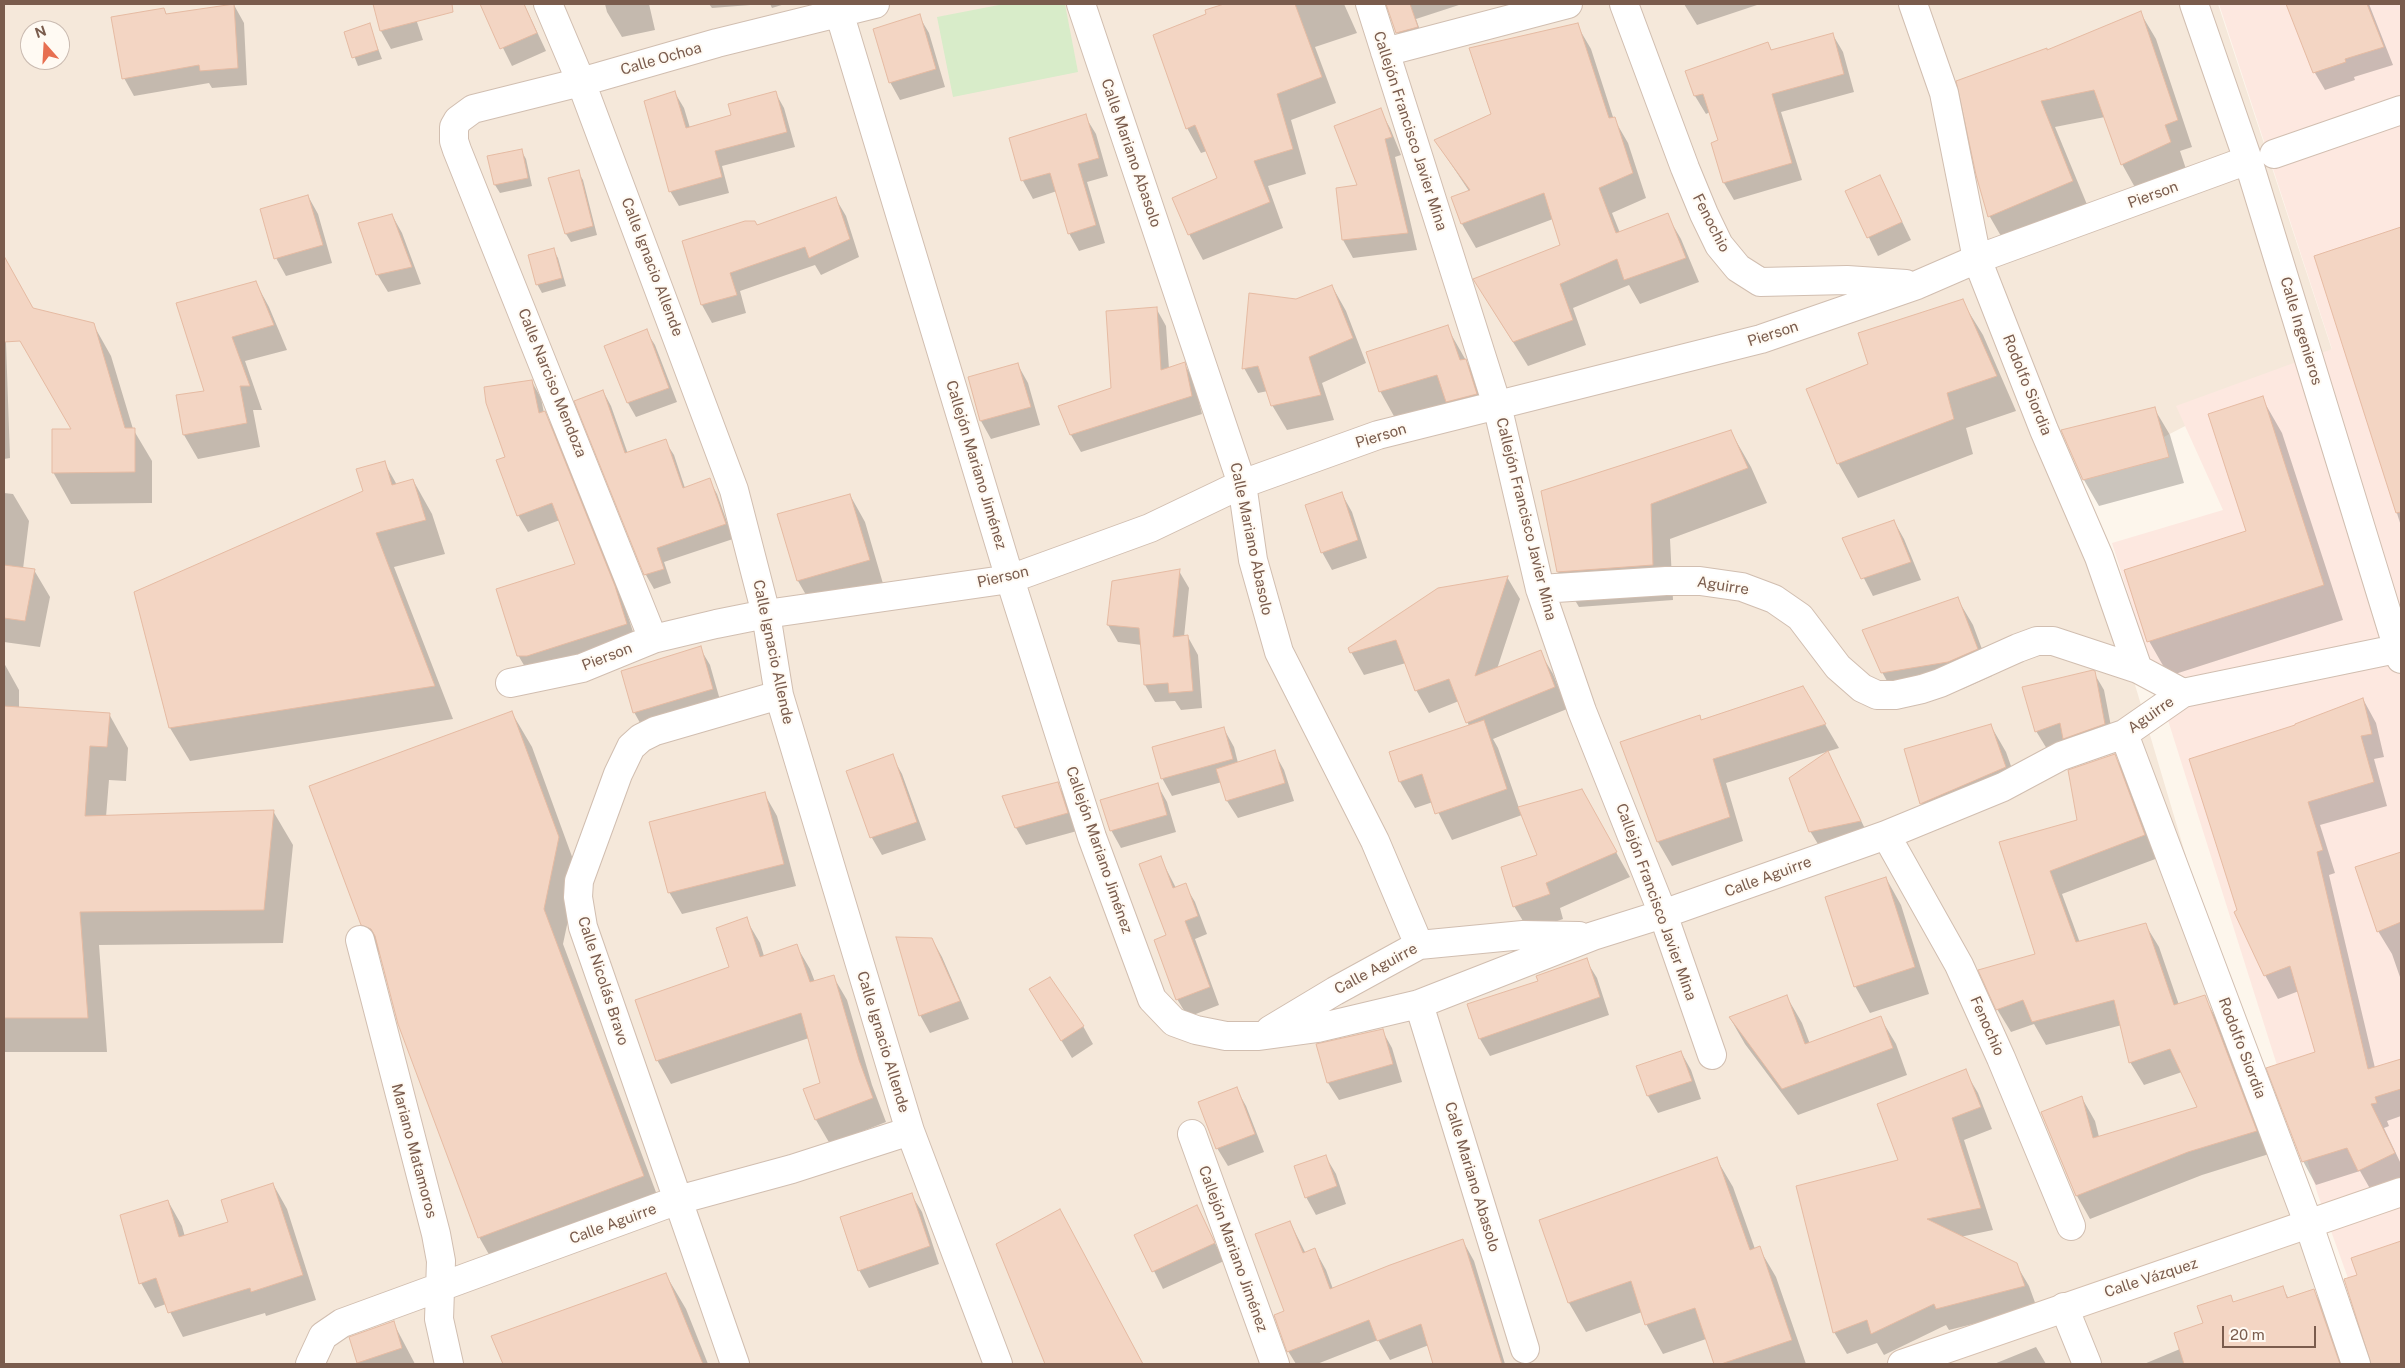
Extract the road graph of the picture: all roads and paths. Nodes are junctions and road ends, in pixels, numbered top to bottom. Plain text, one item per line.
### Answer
1 (548, 4) edge
2 (875, 4) edge
3 (1081, 4) edge
4 (1370, 4) edge
5 (1568, 4) edge
6 (1624, 4) edge
7 (1913, 4) edge
8 (2194, 4) edge
9 (839, 12) junction
10 (1385, 52) junction
11 (581, 82) junction
12 (2401, 110) edge
13 (454, 127) joint
14 (2261, 157) junction
15 (1977, 259) junction
16 (1917, 284) junction
17 (1497, 404) junction
18 (1242, 484) junction
19 (1010, 579) junction
20 (1540, 589) junction
21 (766, 614) junction
22 (653, 639) junction
23 (2400, 652) edge
24 (2138, 669) junction
25 (510, 683) dead end
26 (2183, 693) junction
27 (779, 695) junction
28 (2124, 734) junction
29 (1886, 835) junction
30 (1663, 914) junction
31 (1593, 936) junction
32 (360, 940) dead end
33 (1419, 945) junction
34 (1152, 998) joint
35 (1418, 1004) junction
36 (1259, 1036) junction
37 (1712, 1055) dead end
38 (910, 1131) junction
39 (1192, 1134) dead end
40 (2401, 1192) edge
41 (678, 1200) junction
42 (2309, 1225) junction
43 (2071, 1226) dead end
44 (440, 1288) junction
45 (2064, 1307) junction
46 (1525, 1349) dead end
47 (310, 1364) edge
48 (449, 1364) edge
49 (735, 1364) edge
50 (998, 1364) edge
51 (1275, 1364) edge
52 (1902, 1364) edge
53 (2087, 1364) edge
54 (2356, 1364) edge

1 - 11 street, Calle Ignacio Allende
2 - 9 street, Calle Ochoa
3 - 18 street, Calle Mariano Abasolo
4 - 10 street, Callejón Francisco Javier Mina
5 - 10 street
6 - 16 street, Fenochio
7 - 15 street, Rodolfo Siordia
8 - 14 street, Calle Ingenieros
9 - 11 street, Calle Ochoa
9 - 19 street, Callejón Mariano Jiménez
10 - 17 street, Callejón Francisco Javier Mina
11 - 13 street, Calle Ochoa
11 - 21 street, Calle Ignacio Allende
12 - 14 street, Pierson
13 - 22 street, Calle Narciso Mendoza
14 - 15 street, Pierson
14 - 23 street, Calle Ingenieros
15 - 16 street, Pierson
15 - 24 street, Rodolfo Siordia
16 - 17 street, Pierson
17 - 18 street, Pierson
17 - 20 street, Callejón Francisco Javier Mina
18 - 19 street, Pierson
18 - 33 street, Calle Mariano Abasolo
19 - 21 street, Pierson
19 - 34 street, Callejón Mariano Jiménez
20 - 24 street, Aguirre
20 - 30 street, Callejón Francisco Javier Mina
21 - 22 street, Pierson
21 - 27 street, Calle Ignacio Allende
22 - 25 street, Pierson
23 - 26 street, Aguirre
24 - 26 street
26 - 28 street, Aguirre
27 - 38 street, Calle Ignacio Allende
27 - 41 street, Calle Nicolás Bravo
28 - 29 street, Aguirre
28 - 42 street, Rodolfo Siordia
29 - 30 street, Calle Aguirre
29 - 43 street, Fenochio
30 - 31 street, Calle Aguirre
30 - 37 street, Callejón Francisco Javier Mina
31 - 33 street, Calle Aguirre
31 - 35 street, Calle Aguirre
32 - 44 street, Mariano Matamoros
33 - 36 street, Calle Aguirre
34 - 36 street, Calle Aguirre
35 - 36 street, Calle Aguirre
35 - 46 street, Calle Mariano Abasolo
38 - 41 street, Calle Aguirre
38 - 50 street, Calle Ignacio Allende
39 - 51 street, Callejón Mariano Jiménez
40 - 42 street, Calle Vázquez
41 - 44 street, Calle Aguirre
41 - 49 street, Calle Nicolás Bravo
42 - 45 street, Calle Vázquez
42 - 54 street, Rodolfo Siordia
44 - 47 street, Calle Aguirre
44 - 48 street, Mariano Matamoros
45 - 52 street, Calle Vázquez
45 - 53 street

